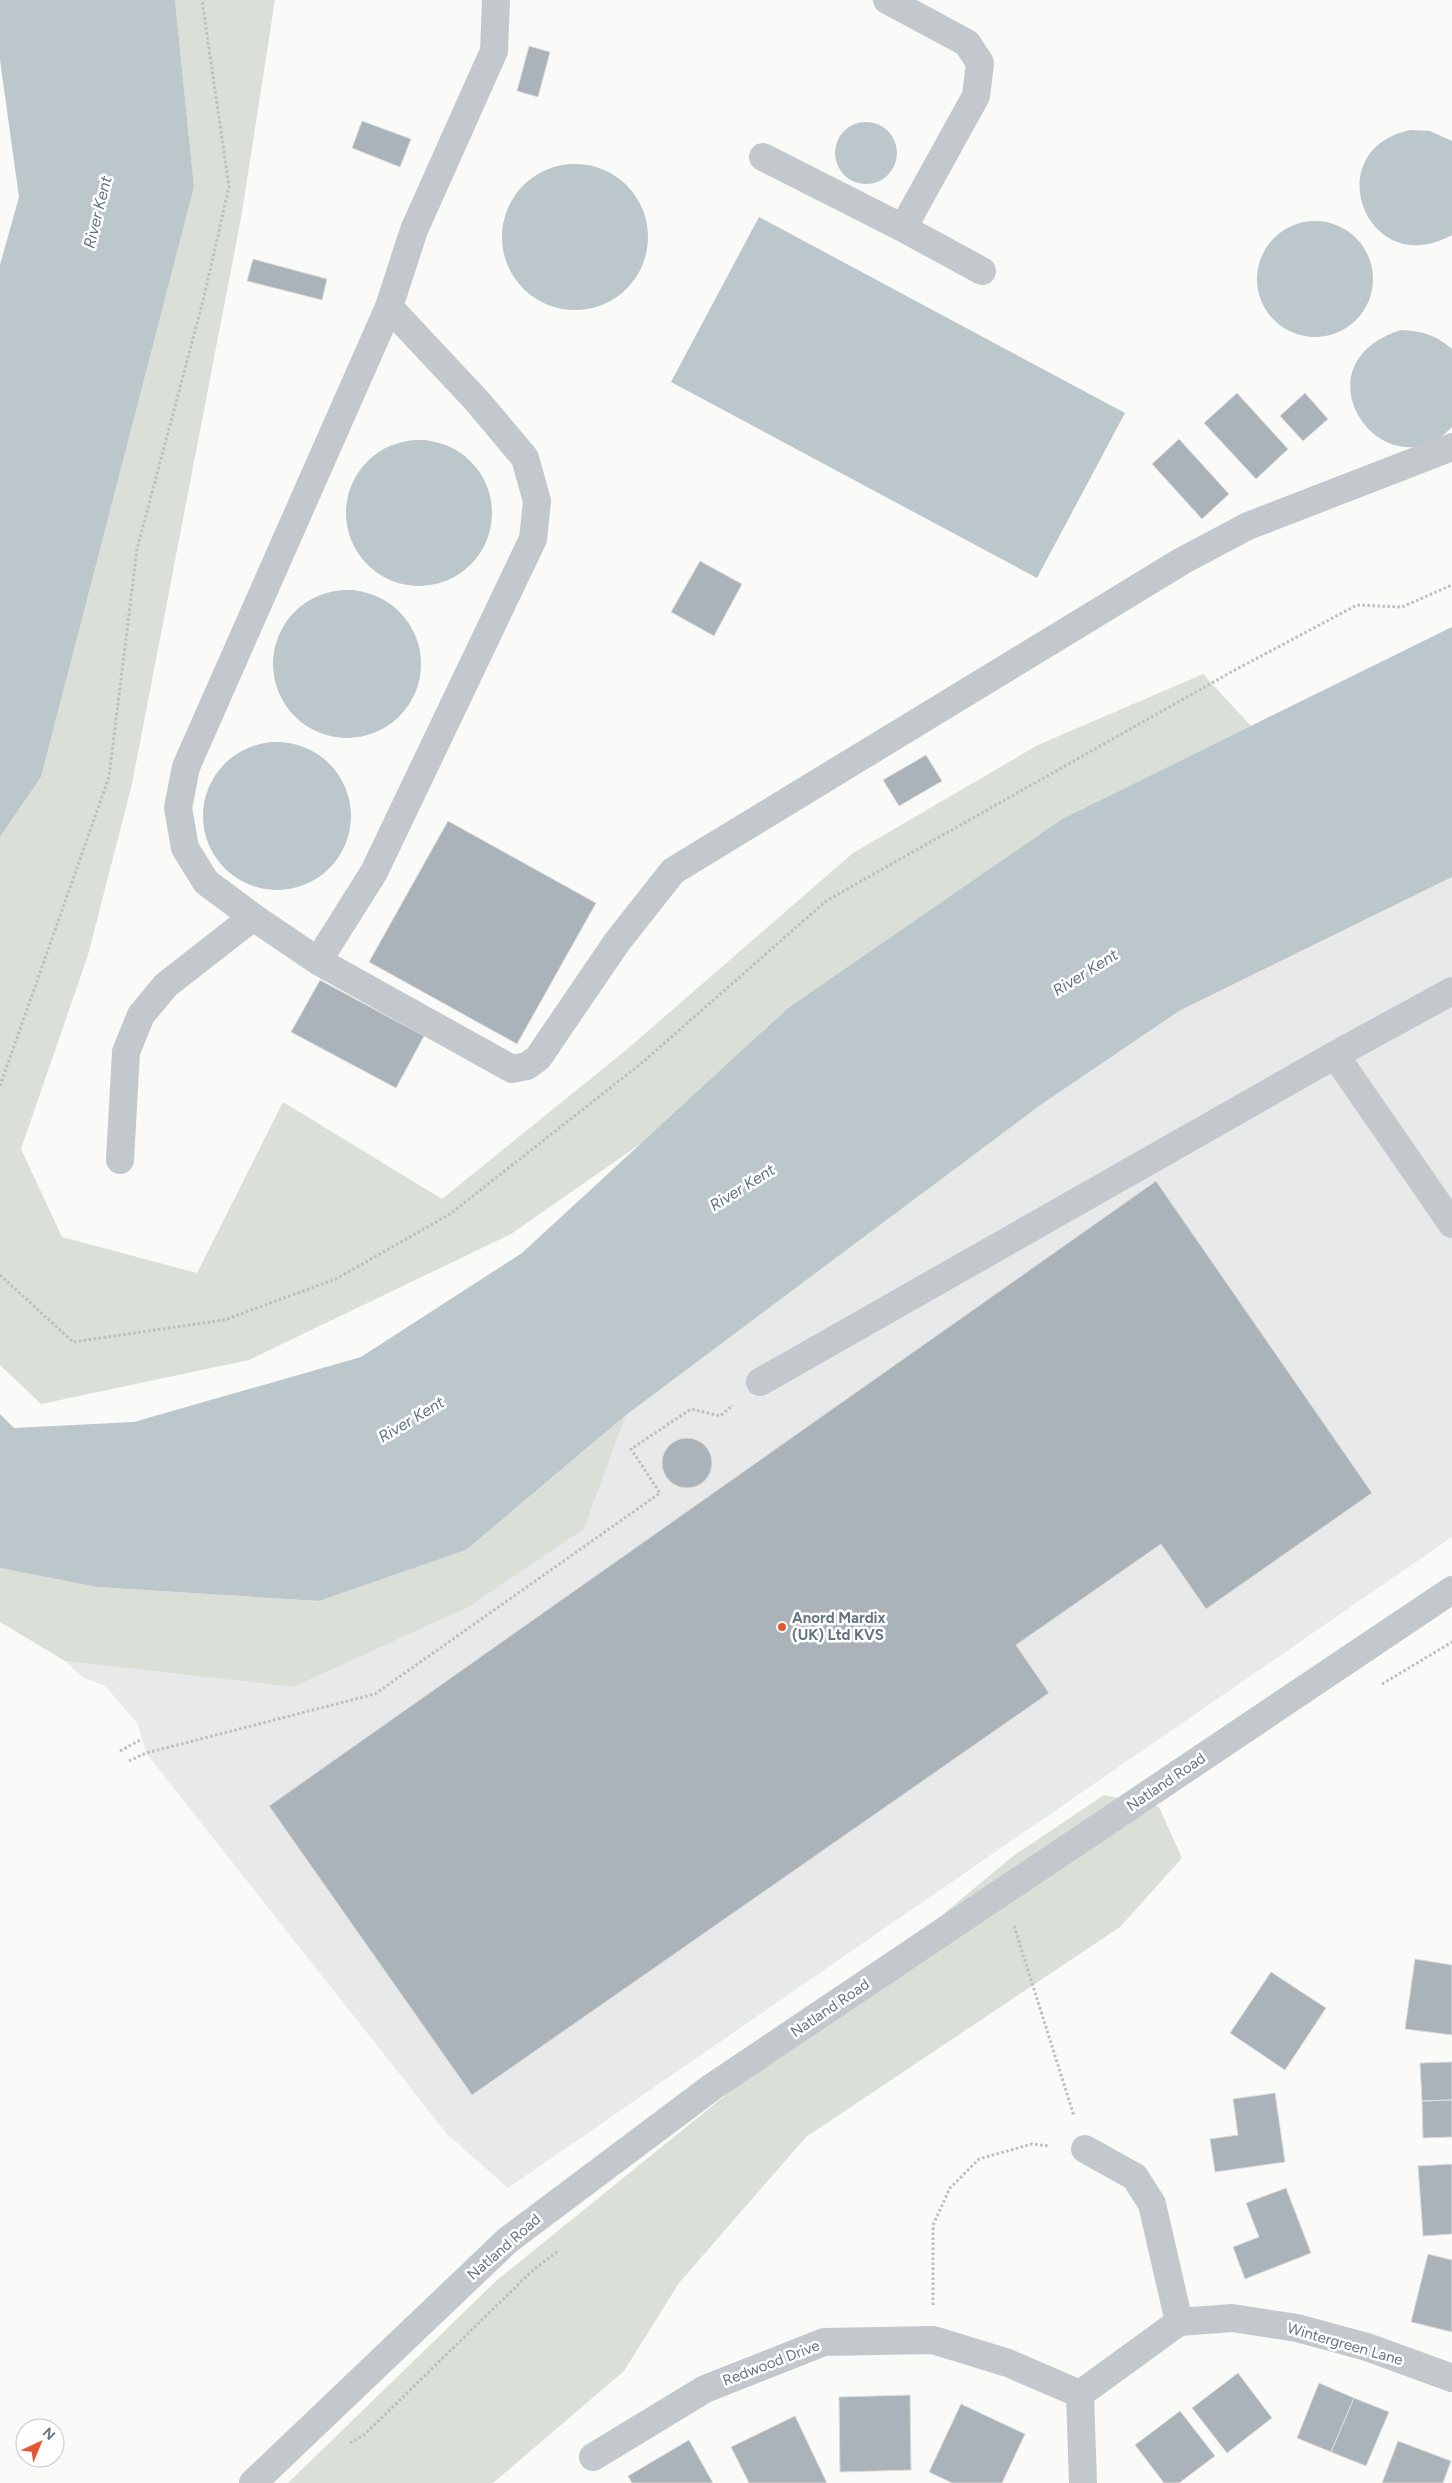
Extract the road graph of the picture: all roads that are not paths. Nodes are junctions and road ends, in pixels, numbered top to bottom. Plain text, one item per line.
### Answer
1 (496, 0) edge
2 (887, 0) edge
3 (763, 156) dead end
4 (903, 228) junction
5 (982, 271) dead end
6 (389, 307) junction
7 (1452, 447) edge
8 (253, 917) junction
9 (318, 961) junction
10 (1452, 991) edge
11 (1335, 1055) junction
12 (120, 1160) dead end
13 (1452, 1224) edge
14 (760, 1382) road end
15 (1452, 1590) edge
16 (1085, 2150) road end
17 (1179, 2322) junction
18 (1452, 2378) edge
19 (1080, 2394) junction
20 (593, 2457) dead end
21 (253, 2483) edge
22 (1083, 2483) edge

1 - 6 street
2 - 4 street
3 - 4 street
4 - 5 street
6 - 8 street
6 - 9 street
7 - 9 street
8 - 9 street
8 - 12 street
10 - 11 street
11 - 13 street
11 - 14 street
15 - 21 street, Natland Road
16 - 17 street
17 - 18 street, Wintergreen Lane
17 - 19 street
19 - 20 street, Redwood Drive
19 - 22 street

